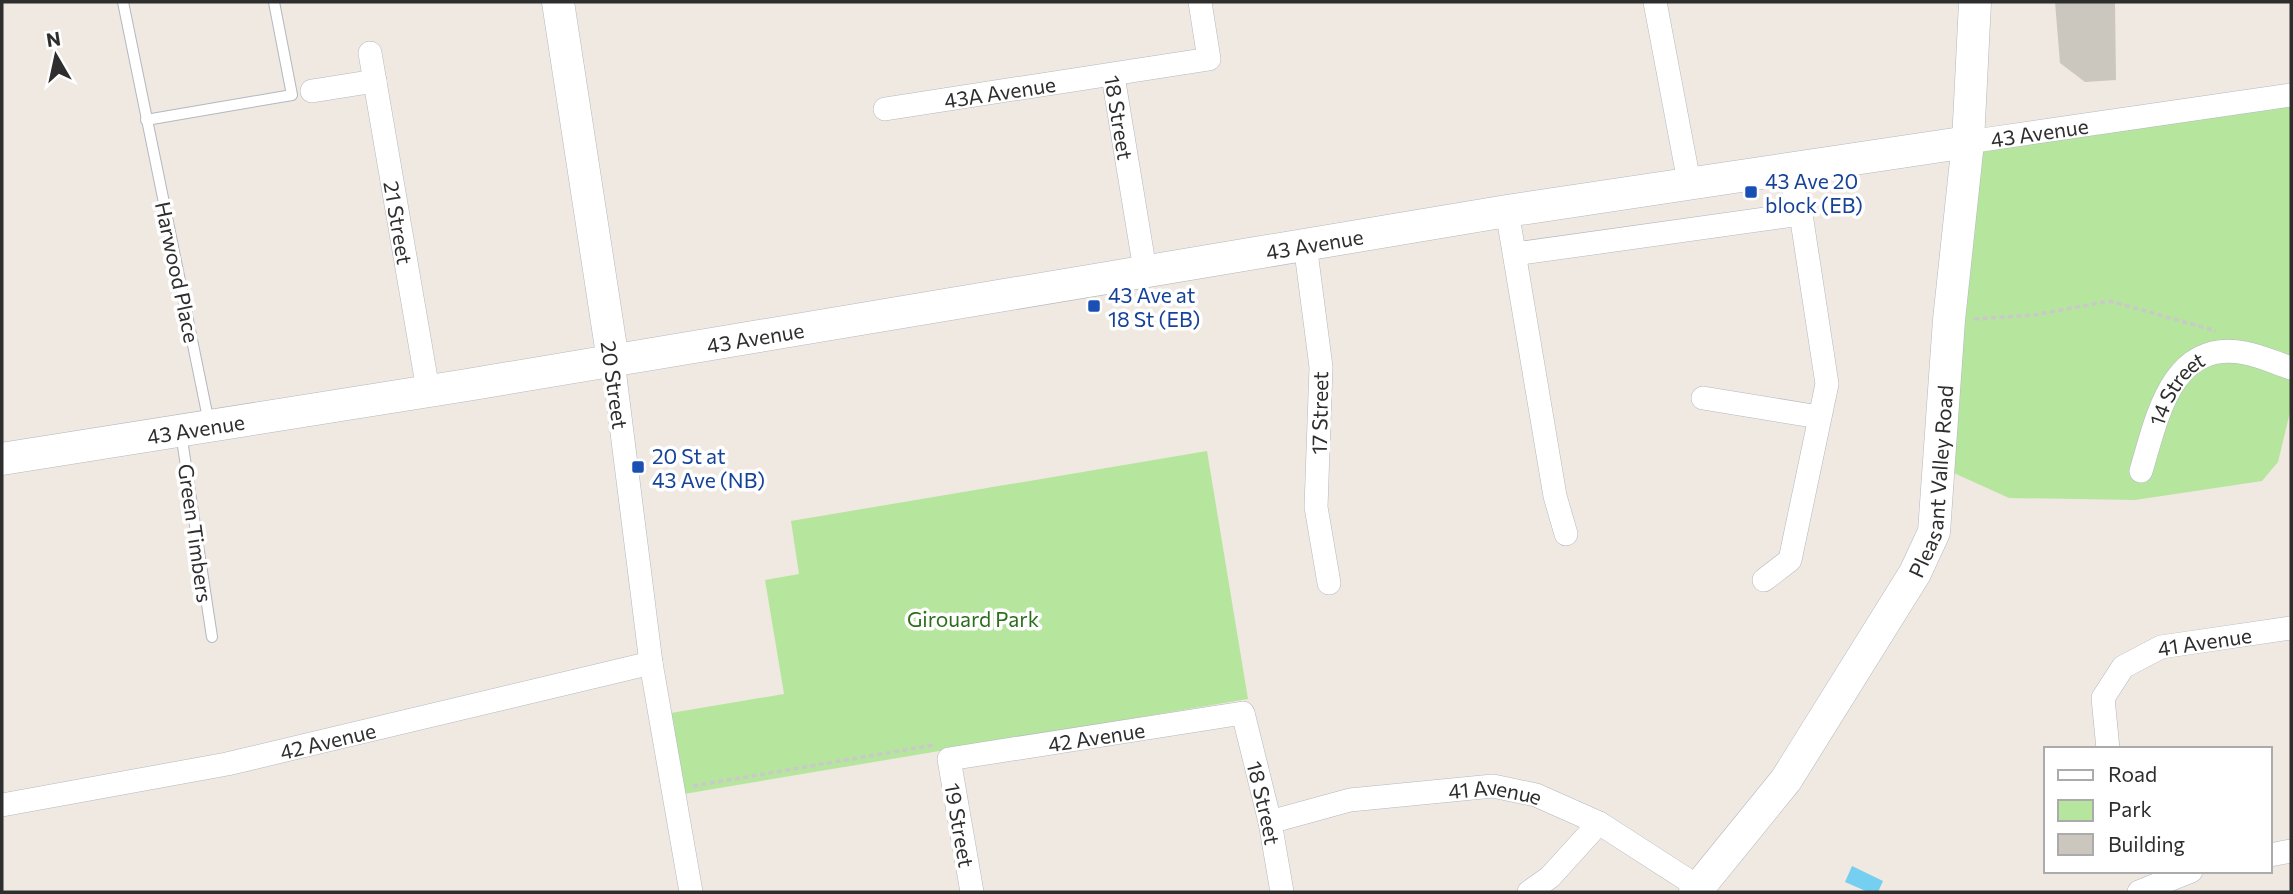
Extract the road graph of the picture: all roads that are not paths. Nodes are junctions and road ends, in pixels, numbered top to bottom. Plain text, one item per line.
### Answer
1 (123, 2) edge
2 (274, 2) edge
3 (558, 2) edge
4 (1200, 2) edge
5 (1655, 2) edge
6 (1975, 2) edge
7 (370, 53) dead end
8 (1113, 76) junction
9 (375, 81) junction
10 (312, 91) dead end
11 (2291, 95) edge
12 (885, 109) dead end
13 (146, 120) junction
14 (1968, 142) junction
15 (1787, 168) junction
16 (1689, 181) junction
17 (1507, 211) junction
18 (1801, 214) junction
19 (1305, 244) junction
20 (1514, 254) junction
21 (1145, 270) junction
22 (613, 361) junction
23 (2291, 368) edge
24 (428, 390) junction
25 (1703, 398) dead end
26 (1819, 417) junction
27 (195, 426) junction
28 (2, 459) edge
29 (2141, 471) dead end
30 (1566, 534) dead end
31 (1764, 580) dead end
32 (1329, 583) dead end
33 (2291, 628) edge
34 (212, 638) dead end
35 (651, 663) junction
36 (1243, 713) joint
37 (2108, 747) edge
38 (949, 758) joint
39 (2, 805) edge
40 (1270, 822) junction
41 (1600, 823) junction
42 (2291, 851) edge
43 (2272, 855) edge
44 (2183, 873) edge
45 (2138, 884) edge
46 (1697, 890) edge
47 (689, 892) edge
48 (972, 892) edge
49 (1282, 892) edge
50 (1529, 892) edge

1 - 13 lane, Harwood Place
2 - 13 lane
3 - 22 street, 20 Street
4 - 8 street, 18 Street
5 - 16 street
6 - 14 street, Pleasant Valley Road
7 - 9 street, 21 Street
8 - 12 street, 43A Avenue
8 - 21 street, 18 Street
9 - 10 street
9 - 24 street, 21 Street
11 - 14 street, 43 Avenue
13 - 27 lane, Harwood Place
14 - 15 street, 43 Avenue
14 - 46 street, Pleasant Valley Road
15 - 16 street, 43 Avenue
15 - 18 street
16 - 17 street, 43 Avenue
17 - 19 street, 43 Avenue
17 - 20 street
18 - 20 street
18 - 26 street
19 - 21 street, 43 Avenue
19 - 32 street, 17 Street
20 - 30 street
21 - 22 street, 43 Avenue
22 - 24 street, 43 Avenue
22 - 35 street, 20 Street
23 - 29 street, 14 Street
24 - 27 street, 43 Avenue
25 - 26 street
26 - 31 street
27 - 28 street, 43 Avenue
27 - 34 lane, Green Timbers
33 - 37 street, 41 Avenue
35 - 39 street, 42 Avenue
35 - 47 street, 20 Street
36 - 38 street, 42 Avenue
36 - 40 street, 18 Street
38 - 48 street, 19 Street
40 - 41 street, 41 Avenue
40 - 49 street, 18 Street
41 - 46 street, 41 Avenue
41 - 50 street
42 - 43 street
44 - 45 street

